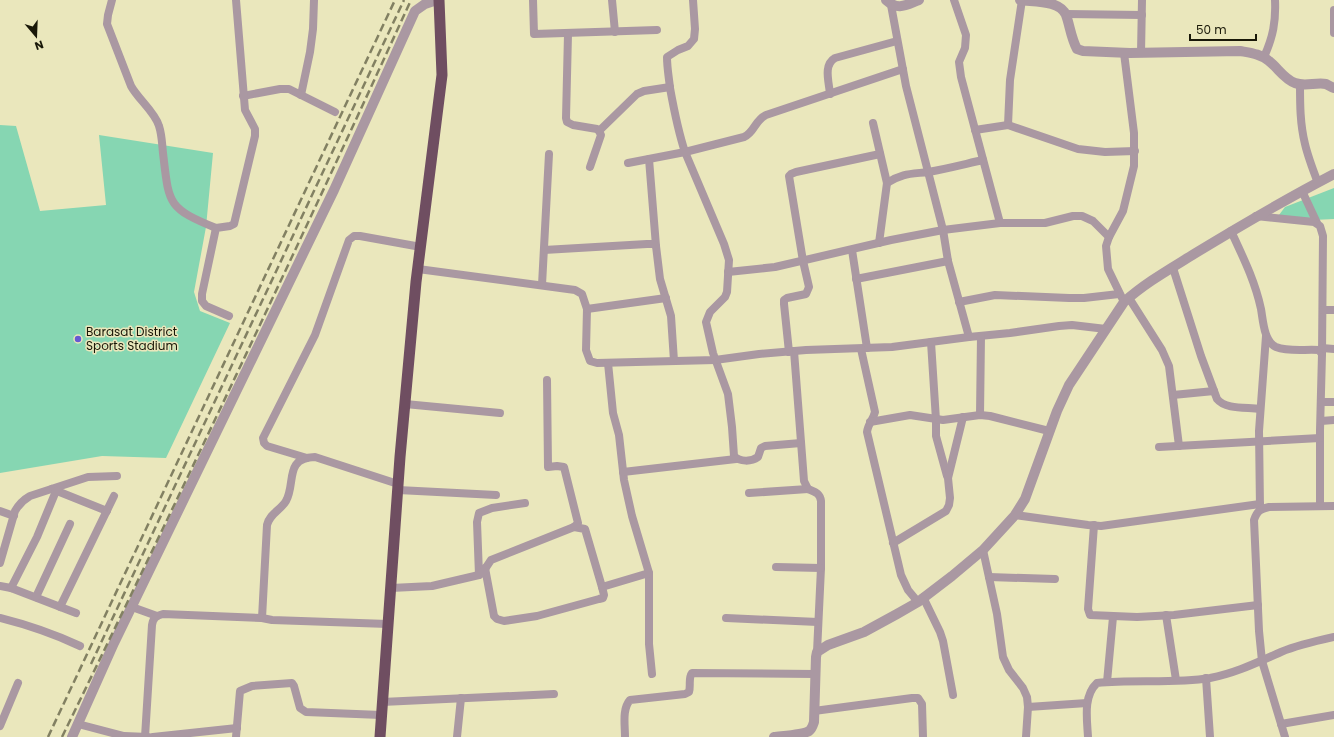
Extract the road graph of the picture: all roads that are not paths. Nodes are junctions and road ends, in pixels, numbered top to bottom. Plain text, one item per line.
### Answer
1 (112, 0) edge
2 (236, 0) edge
3 (314, 0) edge
4 (438, 0) edge
5 (533, 0) edge
6 (612, 0) edge
7 (693, 0) edge
8 (919, 0) edge
9 (954, 0) edge
10 (1021, 0) edge
11 (1142, 0) edge
12 (1275, 0) edge
13 (1041, 1) edge
14 (889, 2) edge
15 (1334, 10) edge
16 (1066, 14) junction
17 (1142, 15) junction
18 (657, 30) dead end
19 (615, 32) junction
20 (1334, 33) edge
21 (568, 34) junction
22 (897, 41) junction
23 (1124, 53) junction
24 (1140, 53) junction
25 (1264, 57) junction
26 (903, 69) junction
27 (1300, 84) junction
28 (1331, 85) edge
29 (670, 87) junction
30 (830, 94) junction
31 (300, 95) junction
32 (243, 96) junction
33 (335, 112) dead end
34 (873, 123) dead end
35 (1008, 125) junction
36 (975, 130) junction
37 (599, 131) junction
38 (1135, 151) junction
39 (685, 152) junction
40 (549, 154) dead end
41 (880, 154) junction
42 (649, 158) junction
43 (983, 160) junction
44 (628, 163) dead end
45 (590, 166) dead end
46 (928, 172) junction
47 (1334, 174) edge
48 (887, 183) junction
49 (1318, 183) junction
50 (1302, 191) junction
51 (1256, 216) junction
52 (1000, 223) junction
53 (1317, 223) junction
54 (216, 228) junction
55 (943, 230) junction
56 (1231, 231) junction
57 (1109, 237) junction
58 (879, 243) junction
59 (656, 246) junction
60 (421, 247) junction
61 (544, 250) junction
62 (852, 250) junction
63 (803, 261) junction
64 (948, 261) junction
65 (1173, 268) junction
66 (418, 269) junction
67 (728, 272) junction
68 (856, 279) junction
69 (542, 285) junction
70 (666, 298) junction
71 (1124, 298) junction
72 (959, 302) junction
73 (587, 309) junction
74 (1323, 310) junction
75 (1334, 310) edge
76 (229, 316) dead end
77 (1106, 329) junction
78 (1266, 334) junction
79 (981, 336) junction
80 (969, 337) junction
81 (931, 342) junction
82 (864, 348) junction
83 (1334, 349) edge
84 (1322, 351) junction
85 (792, 352) junction
86 (715, 360) junction
87 (674, 361) junction
88 (608, 362) junction
89 (547, 380) dead end
90 (1214, 391) junction
91 (1173, 395) junction
92 (1321, 402) junction
93 (1334, 402) edge
94 (405, 404) junction
95 (1260, 409) junction
96 (500, 413) dead end
97 (980, 415) junction
98 (962, 418) junction
99 (936, 420) junction
100 (1334, 420) edge
101 (1320, 421) junction
102 (870, 422) junction
103 (1049, 431) junction
104 (1320, 438) junction
105 (1259, 442) junction
106 (801, 443) junction
107 (1179, 446) junction
108 (1159, 447) dead end
109 (307, 458) junction
110 (736, 458) junction
111 (623, 472) junction
112 (117, 476) dead end
113 (948, 478) junction
114 (398, 487) junction
115 (808, 489) junction
116 (53, 490) junction
117 (749, 493) dead end
118 (496, 495) dead end
119 (114, 496) dead end
120 (525, 503) dead end
121 (1260, 506) junction
122 (1320, 506) junction
123 (1334, 506) edge
124 (0, 511) edge
125 (107, 511) junction
126 (1015, 515) junction
127 (14, 516) junction
128 (70, 524) dead end
129 (1094, 525) junction
130 (574, 527) junction
131 (893, 543) junction
132 (983, 550) junction
133 (0, 563) edge
134 (776, 567) dead end
135 (485, 568) junction
136 (821, 568) junction
137 (649, 573) junction
138 (479, 575) junction
139 (989, 577) junction
140 (1055, 579) dead end
141 (0, 586) edge
142 (602, 587) junction
143 (11, 588) junction
144 (391, 588) junction
145 (36, 597) junction
146 (920, 599) junction
147 (1258, 605) junction
148 (60, 607) junction
149 (132, 607) junction
150 (76, 613) dead end
151 (1166, 615) junction
152 (157, 616) junction
153 (1113, 617) junction
154 (0, 618) edge
155 (262, 618) junction
156 (726, 618) dead end
157 (818, 622) junction
158 (388, 624) junction
159 (1334, 637) edge
160 (80, 646) dead end
161 (817, 652) junction
162 (1262, 661) junction
163 (652, 674) dead end
164 (815, 674) junction
165 (1206, 678) junction
166 (1176, 680) junction
167 (1107, 682) junction
168 (18, 683) dead end
169 (554, 694) dead end
170 (953, 695) dead end
171 (461, 698) junction
172 (382, 702) junction
173 (1087, 703) junction
174 (1028, 707) junction
175 (814, 710) junction
176 (382, 715) junction
177 (1334, 715) edge
178 (78, 724) junction
179 (1281, 724) junction
180 (0, 726) edge
181 (237, 733) edge
182 (124, 736) edge
183 (790, 736) edge
184 (72, 737) edge
185 (147, 737) edge
186 (152, 737) edge
187 (380, 737) edge
188 (457, 737) edge
189 (625, 737) edge
190 (774, 737) edge
191 (923, 737) edge
192 (1026, 737) edge
193 (1088, 737) edge
194 (1210, 737) edge
195 (1285, 737) edge

1 - 54 street
2 - 32 street
3 - 31 street
4 - 60 highway
4 - 149 street
5 - 21 street
6 - 19 street
7 - 29 street
8 - 14 street
9 - 36 street
10 - 13 street
10 - 35 street
11 - 17 street
12 - 25 street
13 - 16 street
14 - 22 street
15 - 20 street
16 - 17 street
16 - 23 street
17 - 24 street
18 - 19 street
19 - 21 street
21 - 37 street
22 - 26 street
22 - 30 street
23 - 24 street
23 - 38 street
24 - 25 street
25 - 27 street
26 - 30 street
26 - 46 street
27 - 28 street
27 - 49 street
29 - 37 street
29 - 39 street
30 - 39 street
31 - 32 street
31 - 33 street
32 - 54 street
34 - 41 street
35 - 36 street
35 - 38 street
36 - 43 street
37 - 45 street
38 - 57 street
39 - 42 street
39 - 67 street
40 - 61 street
41 - 48 street
41 - 63 street
42 - 44 street
42 - 59 street
43 - 46 street
43 - 52 street
46 - 48 street
46 - 55 street
47 - 49 street
48 - 58 street
49 - 50 street
50 - 51 street
50 - 53 street
51 - 53 street
51 - 56 street
52 - 55 street
52 - 57 street
53 - 74 street
54 - 76 street
55 - 58 street
55 - 64 street
56 - 65 street
56 - 78 street
57 - 71 street
58 - 62 street
59 - 61 street
59 - 70 street
60 - 66 highway
60 - 109 street
61 - 69 street
62 - 63 street
62 - 68 street
63 - 67 street
63 - 85 street
64 - 68 street
64 - 72 street
65 - 71 street
65 - 90 street
66 - 69 street
66 - 94 highway
67 - 86 street
68 - 82 street
69 - 73 street
70 - 73 street
70 - 87 street
71 - 72 street
71 - 77 street
71 - 91 street
72 - 80 street
73 - 88 street
74 - 75 street
74 - 84 street
77 - 79 street
77 - 103 street
78 - 84 street
78 - 95 street
79 - 80 street
79 - 97 street
80 - 81 street
81 - 82 street
81 - 99 street
82 - 85 street
82 - 102 street
83 - 84 street
84 - 92 street
85 - 86 street
85 - 106 street
86 - 87 street
86 - 110 street
87 - 88 street
88 - 111 street
89 - 130 street
90 - 91 street
90 - 95 street
91 - 107 street
92 - 93 street
92 - 101 street
94 - 96 street
94 - 114 highway
95 - 105 street
97 - 98 street
97 - 103 street
98 - 99 street
98 - 113 street
99 - 102 street
99 - 113 street
100 - 101 street
101 - 104 street
102 - 131 street
103 - 126 street
104 - 105 street
104 - 122 street
105 - 107 street
105 - 121 street
106 - 110 street
106 - 115 street
107 - 108 street
109 - 114 street
109 - 155 street
110 - 111 street
111 - 137 street
112 - 116 street
113 - 131 street
114 - 118 street
114 - 144 highway
115 - 117 street
115 - 136 street
116 - 125 street
116 - 127 street
116 - 143 street
119 - 125 street
120 - 138 street
121 - 122 street
121 - 129 street
121 - 147 street
122 - 123 street
124 - 127 street
125 - 148 street
126 - 129 street
126 - 132 street
127 - 133 street
128 - 145 street
129 - 153 street
130 - 135 street
130 - 142 street
131 - 146 street
132 - 139 street
132 - 146 street
134 - 136 street
135 - 138 street
135 - 142 street
136 - 157 street
137 - 142 street
137 - 163 street
138 - 144 street
139 - 140 street
139 - 174 street
141 - 143 street
143 - 145 street
144 - 158 highway
145 - 148 street
146 - 161 street
146 - 170 street
147 - 151 street
147 - 162 street
148 - 150 street
149 - 152 street
149 - 178 street
151 - 153 street
151 - 166 street
152 - 155 street
152 - 185 street
153 - 167 street
154 - 160 street
155 - 158 street
156 - 157 street
157 - 161 street
158 - 172 highway
159 - 162 street
161 - 164 street
162 - 165 street
162 - 179 street
164 - 175 street
164 - 189 street
165 - 166 street
165 - 194 street
166 - 167 street
167 - 173 street
168 - 180 street
169 - 171 street
171 - 172 street
171 - 188 street
172 - 176 highway
173 - 174 street
173 - 193 street
174 - 192 street
175 - 183 street
175 - 191 street
176 - 181 street
176 - 187 highway
177 - 179 street
178 - 182 street
178 - 184 street
179 - 195 street
181 - 186 street
182 - 185 street
183 - 190 street

